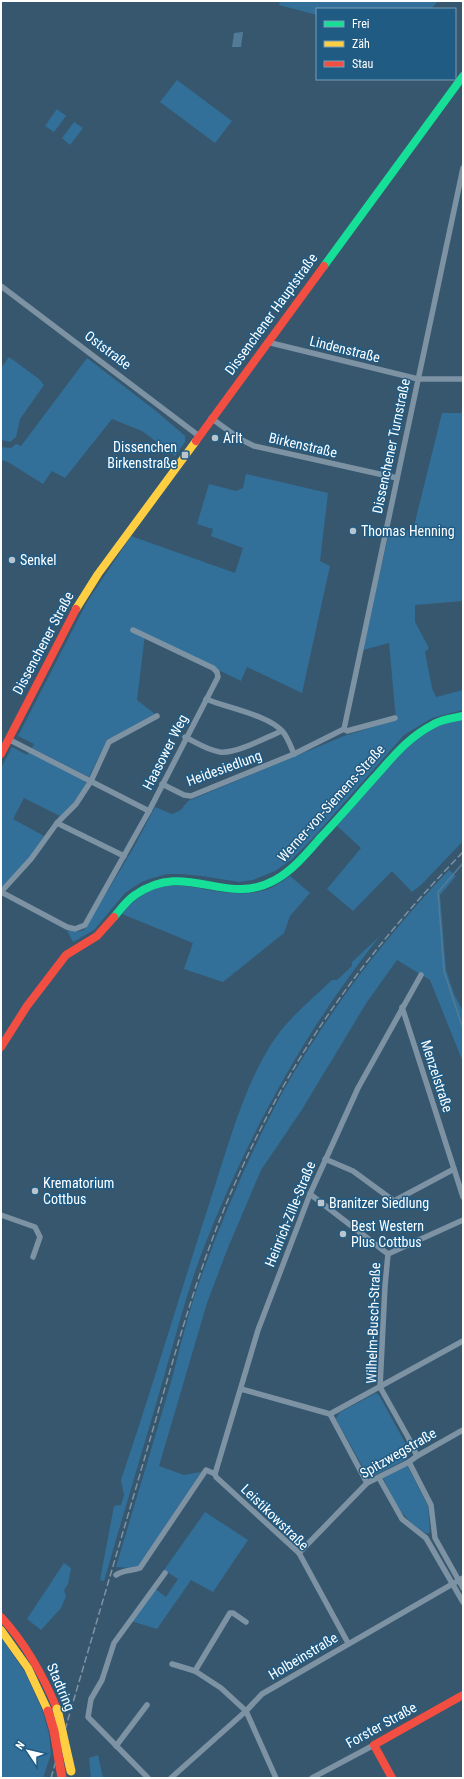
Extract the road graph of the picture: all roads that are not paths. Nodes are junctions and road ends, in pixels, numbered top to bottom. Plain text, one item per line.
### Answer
1 (463, 76) edge
2 (463, 168) edge
3 (1, 286) edge
4 (267, 342) junction
5 (418, 379) junction
6 (463, 379) edge
7 (211, 418) junction
8 (198, 436) junction
9 (396, 478) junction
10 (102, 569) joint
11 (133, 630) dead end
12 (206, 699) junction
13 (157, 716) dead end
14 (463, 716) edge
15 (395, 718) dead end
16 (344, 730) junction
17 (282, 731) junction
18 (185, 737) junction
19 (8, 739) junction
20 (1, 754) edge
21 (294, 754) junction
22 (91, 781) junction
23 (162, 784) junction
24 (149, 810) junction
25 (57, 823) junction
26 (124, 856) junction
27 (1, 892) edge
28 (420, 976) dead end
29 (402, 1007) junction
30 (1, 1047) edge
31 (325, 1159) junction
32 (454, 1169) junction
33 (310, 1194) junction
34 (463, 1197) edge
35 (1, 1215) edge
36 (463, 1220) edge
37 (388, 1254) junction
38 (33, 1256) dead end
39 (463, 1341) edge
40 (380, 1387) junction
41 (241, 1389) junction
42 (330, 1414) junction
43 (463, 1430) edge
44 (417, 1456) junction
45 (409, 1462) junction
46 (215, 1474) junction
47 (379, 1478) junction
48 (367, 1483) junction
49 (299, 1553) junction
50 (165, 1573) dead end
51 (116, 1575) dead end
52 (461, 1579) edge
53 (453, 1584) junction
54 (463, 1588) edge
55 (463, 1602) edge
56 (1, 1617) edge
57 (246, 1622) dead end
58 (1, 1630) edge
59 (348, 1643) junction
60 (172, 1664) dead end
61 (194, 1671) junction
62 (463, 1695) edge
63 (147, 1705) dead end
64 (52, 1710) junction
65 (246, 1711) junction
66 (374, 1745) junction
67 (116, 1746) junction
68 (71, 1774) edge
69 (62, 1778) edge
70 (148, 1778) edge
71 (171, 1778) edge
72 (276, 1778) edge
73 (312, 1778) edge
74 (392, 1778) edge

1 - 4 main road, Dissenchener Hauptstraße
2 - 5 street, Dissenchener Turnstraße
3 - 8 street, Oststraße
4 - 5 street, Lindenstraße
4 - 7 main road, Dissenchener Hauptstraße
5 - 6 street, Lindenstraße
5 - 9 street, Dissenchener Turnstraße
7 - 8 main road, Dissenchener Hauptstraße
7 - 9 street, Birkenstraße
8 - 10 main road, Dissenchener Hauptstraße
9 - 16 street, Dissenchener Turnstraße
10 - 19 main road, Dissenchener Straße
11 - 12 street, Haasower Weg
12 - 17 street
12 - 18 street, Haasower Weg
13 - 22 street
14 - 30 main road, Werner-von-Siemens-Straße
15 - 16 street, Heidesiedlung
16 - 21 street, Heidesiedlung
17 - 18 street, Heidesiedlung
17 - 21 street
18 - 23 street, Haasower Weg
19 - 20 main road, Dissenchener Straße
19 - 22 street
21 - 23 street, Heidesiedlung
22 - 24 street
22 - 25 street
23 - 24 street, Haasower Weg
24 - 26 street, Haasower Weg
25 - 26 street
25 - 27 street
26 - 27 street, Haasower Weg
28 - 29 street, Heinrich-Zille-Straße
29 - 31 street, Heinrich-Zille-Straße
29 - 32 street, Menzelstraße
31 - 32 street
31 - 33 street, Heinrich-Zille-Straße
32 - 34 street, Menzelstraße
33 - 37 street
33 - 41 street, Heinrich-Zille-Straße
35 - 38 street
36 - 37 street
37 - 40 street, Wilhelm-Busch-Straße
39 - 40 street
40 - 42 street
40 - 44 street, Wilhelm-Busch-Straße
41 - 42 street
41 - 46 street, Heinrich-Zille-Straße
42 - 48 street
43 - 44 street, Spitzwegstraße
44 - 45 street, Spitzwegstraße
45 - 47 street, Spitzwegstraße
45 - 52 street
46 - 49 street, Leistikowstraße
46 - 51 street
47 - 48 street, Spitzwegstraße
47 - 53 street
48 - 49 street, Spitzwegstraße
49 - 59 street, Leistikowstraße
50 - 67 street
52 - 53 street, Holbeinstraße
52 - 54 street
53 - 55 street
53 - 59 street, Holbeinstraße
56 - 64 main road, Stadtring
57 - 61 street
58 - 64 main road, Stadtring
59 - 65 street, Holbeinstraße
60 - 61 street
61 - 65 street
62 - 66 main road, Forster Straße
63 - 67 street
64 - 68 main road, Stadtring, bridge
64 - 69 main road, Stadtring, bridge
65 - 71 street, Holbeinstraße
65 - 72 street
66 - 73 street, Forster Straße
66 - 74 main road
67 - 70 street

